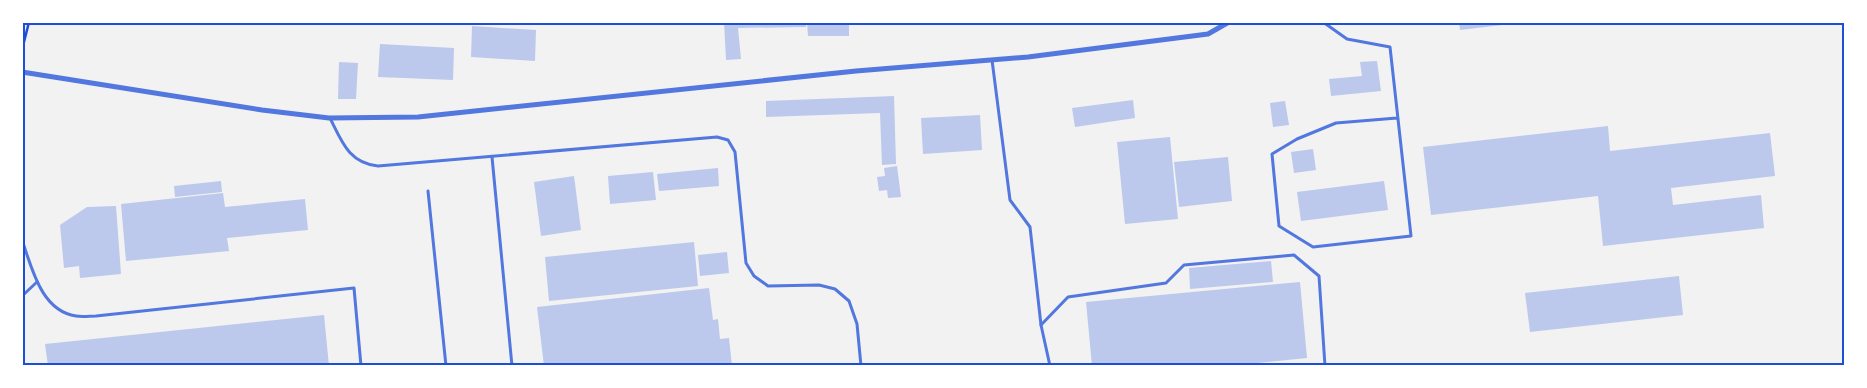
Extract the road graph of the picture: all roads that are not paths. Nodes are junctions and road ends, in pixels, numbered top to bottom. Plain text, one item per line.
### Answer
1 (1229, 22) edge
2 (1323, 22) edge
3 (992, 60) junction
4 (22, 72) edge
5 (330, 118) junction
6 (1397, 118) junction
7 (492, 157) junction
8 (428, 191) dead end
9 (22, 240) edge
10 (37, 282) junction
11 (22, 296) edge
12 (1041, 325) junction
13 (361, 366) edge
14 (446, 366) edge
15 (512, 366) edge
16 (861, 366) edge
17 (1050, 366) edge
18 (1326, 366) edge

1 - 3 street
2 - 6 lane
3 - 5 street
3 - 12 lane
4 - 5 street
5 - 7 lane
6 - 6 lane
7 - 15 lane
7 - 16 lane
8 - 14 lane
9 - 10 lane
10 - 11 lane
10 - 13 lane
12 - 17 lane
12 - 18 lane

